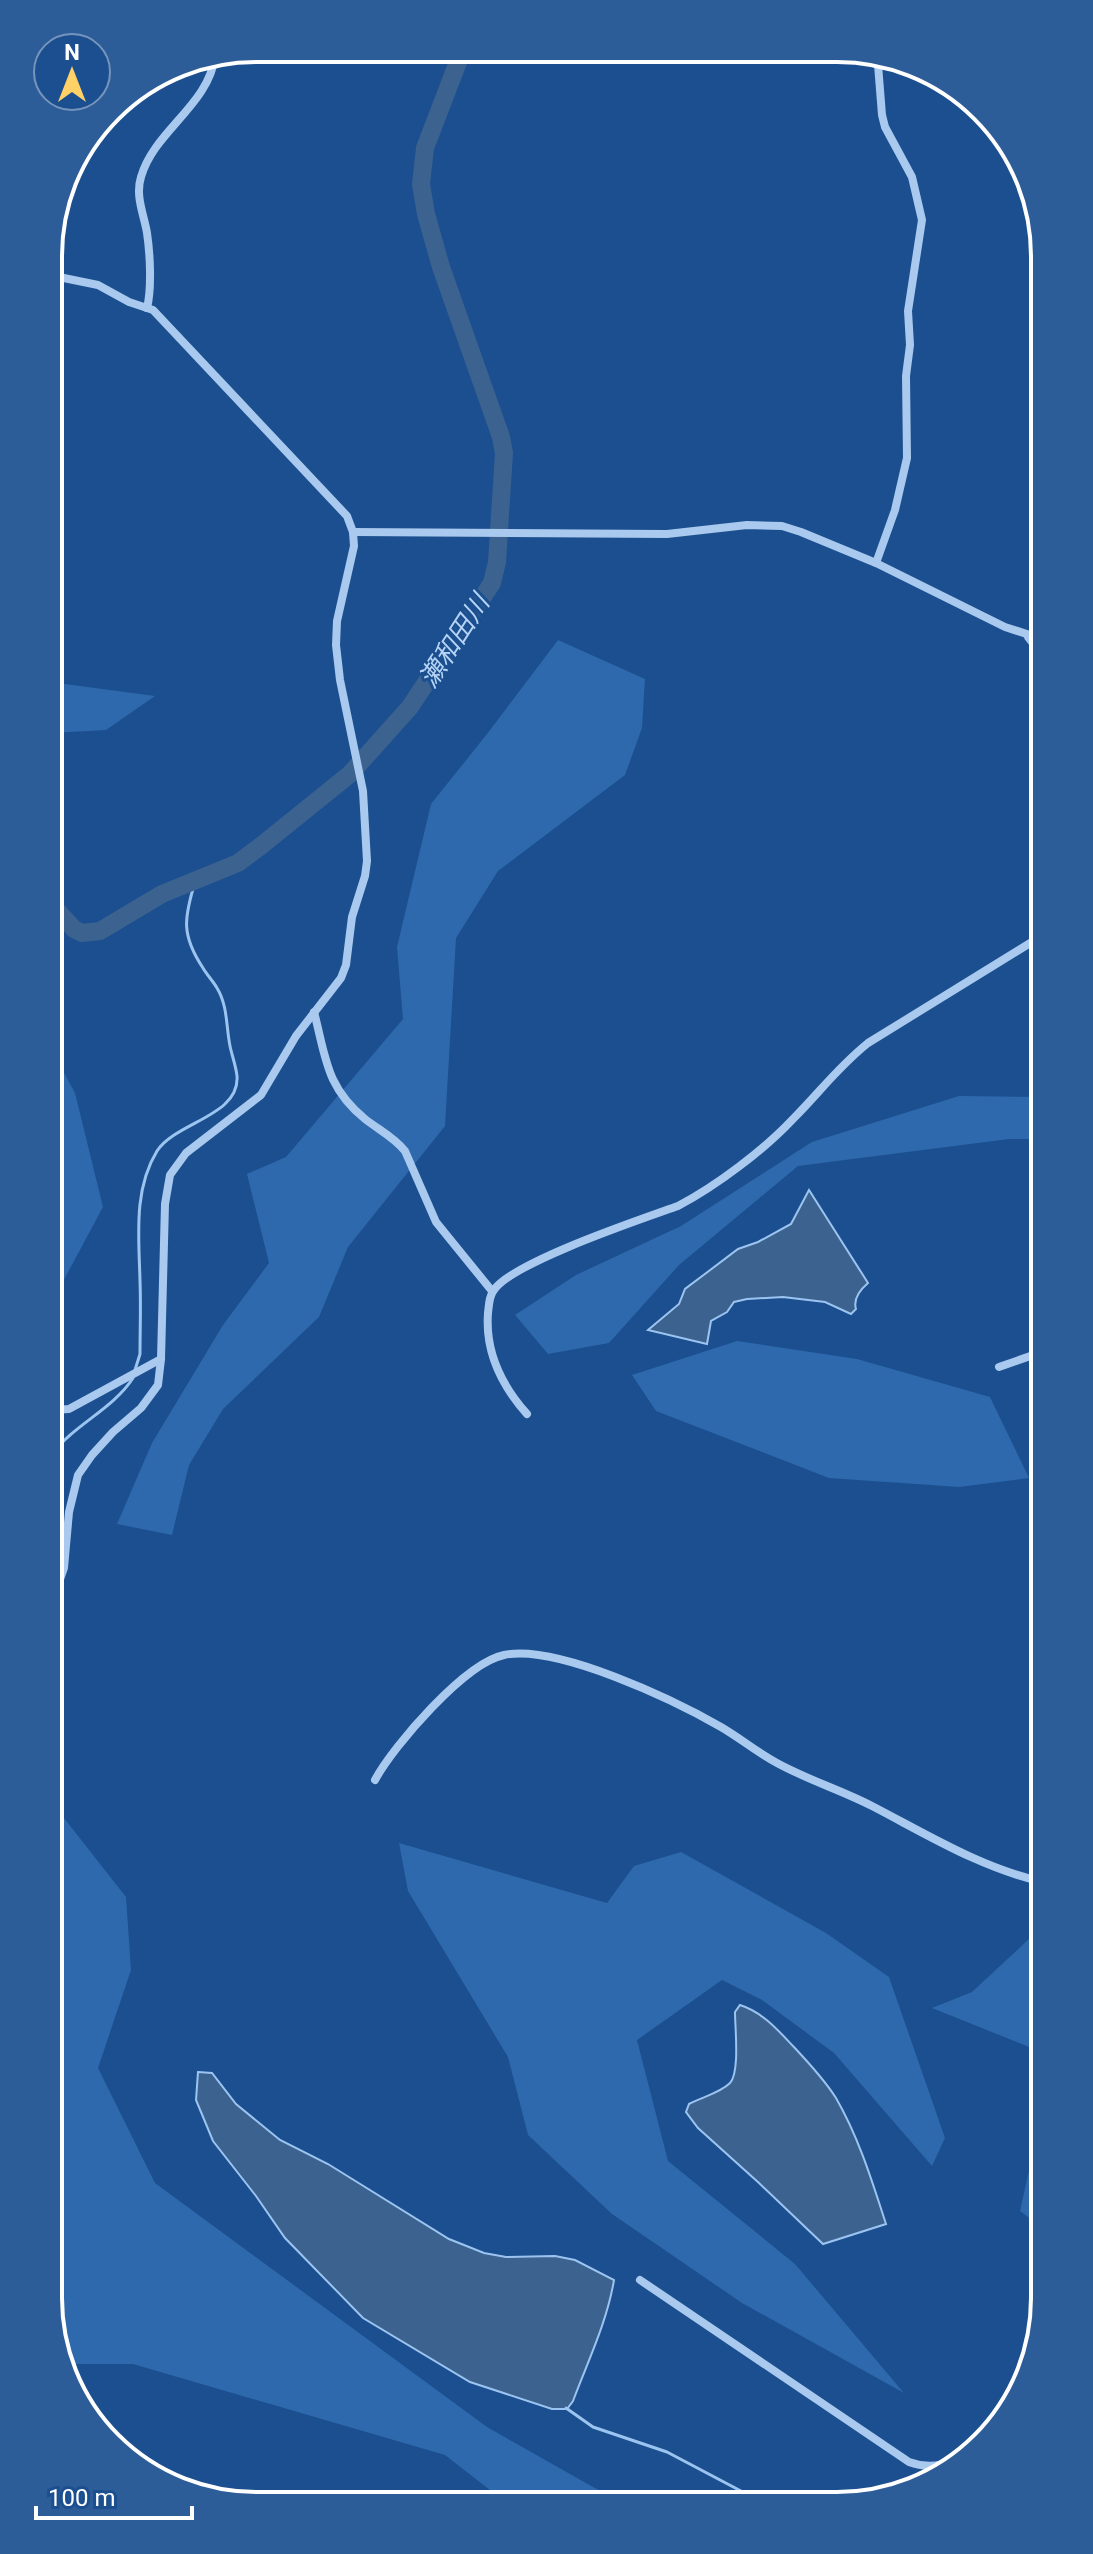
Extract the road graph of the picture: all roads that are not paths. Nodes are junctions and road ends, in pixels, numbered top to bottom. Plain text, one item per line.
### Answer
1 (878, 67) edge
2 (212, 68) edge
3 (62, 278) edge
4 (147, 308) junction
5 (353, 532) junction
6 (876, 563) junction
7 (1028, 636) junction
8 (1031, 637) edge
9 (1031, 640) edge
10 (1031, 943) edge
11 (314, 1012) junction
12 (492, 1291) junction
13 (1031, 1356) edge
14 (161, 1359) junction
15 (999, 1367) dead end
16 (62, 1409) edge
17 (527, 1414) dead end
18 (62, 1577) edge
19 (375, 1780) dead end
20 (1031, 1879) edge
21 (640, 2280) dead end
22 (934, 2466) edge

1 - 6 street
2 - 4 street
3 - 4 street
4 - 5 street
5 - 6 street
5 - 11 street
6 - 7 street
7 - 8 street
7 - 9 street
10 - 12 street
11 - 12 street
11 - 14 street
12 - 17 street
13 - 15 street
14 - 16 street
14 - 18 street
19 - 20 street
21 - 22 street

